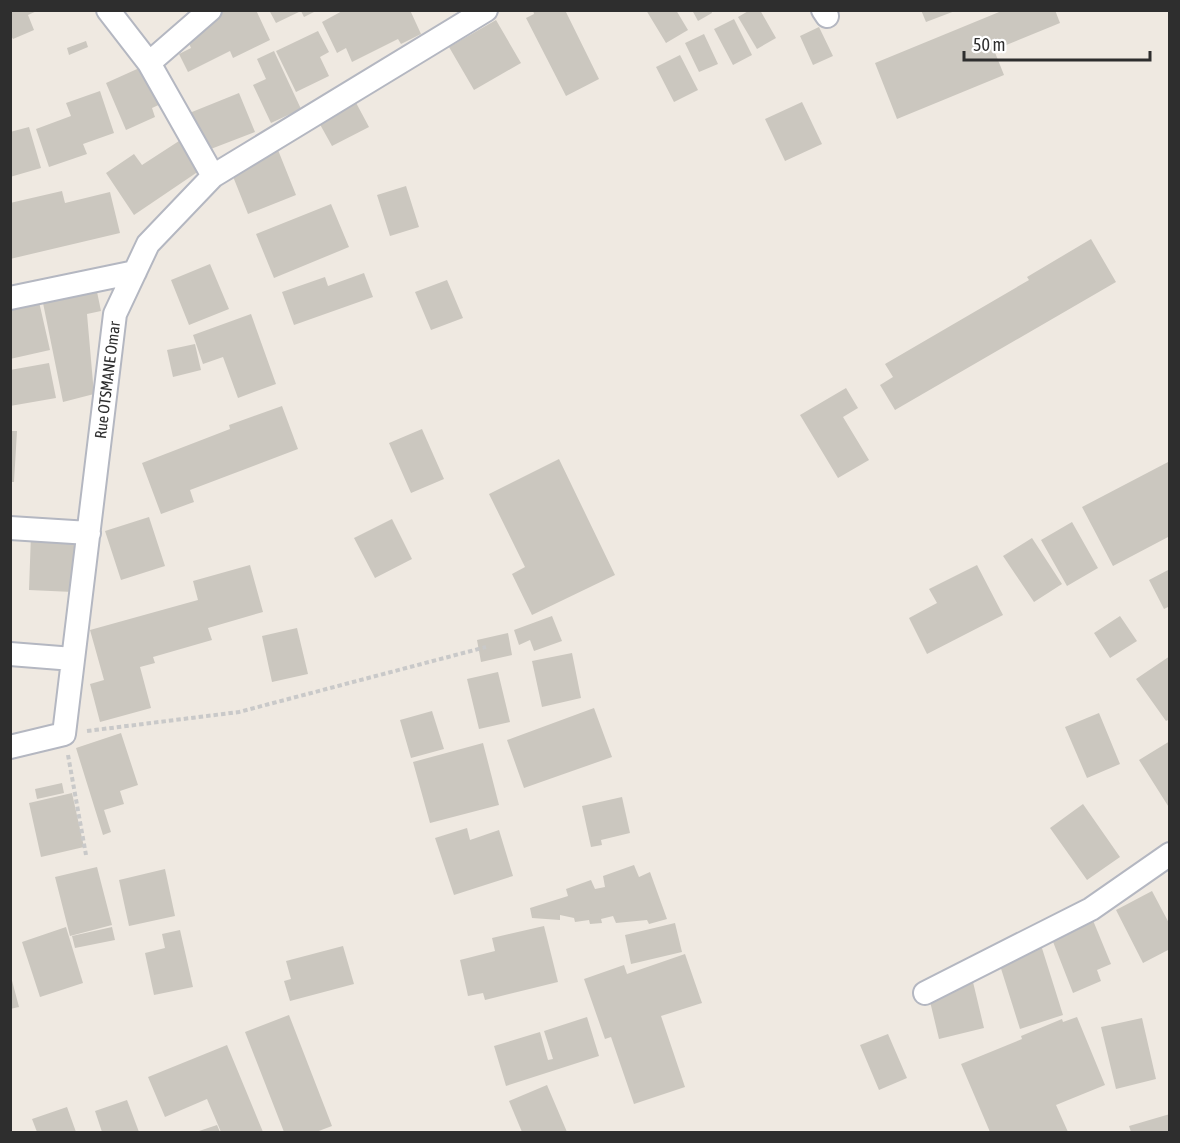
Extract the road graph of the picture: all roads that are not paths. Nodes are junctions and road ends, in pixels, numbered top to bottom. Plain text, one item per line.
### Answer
1 (108, 10) edge
2 (210, 10) edge
3 (486, 10) edge
4 (149, 63) junction
5 (213, 176) junction
6 (135, 272) junction
7 (10, 298) edge
8 (10, 528) edge
9 (89, 533) junction
10 (10, 654) edge
11 (73, 659) junction
12 (10, 747) edge
13 (1170, 854) edge
14 (925, 993) dead end

1 - 4 street
2 - 4 street
3 - 5 street, Rue OTSMANE Omar
4 - 5 street
5 - 6 street, Rue OTSMANE Omar
6 - 7 street
6 - 9 street, Rue OTSMANE Omar
8 - 9 street
9 - 11 street, Rue OTSMANE Omar
10 - 11 street
11 - 12 street, Rue OTSMANE Omar
13 - 14 street

